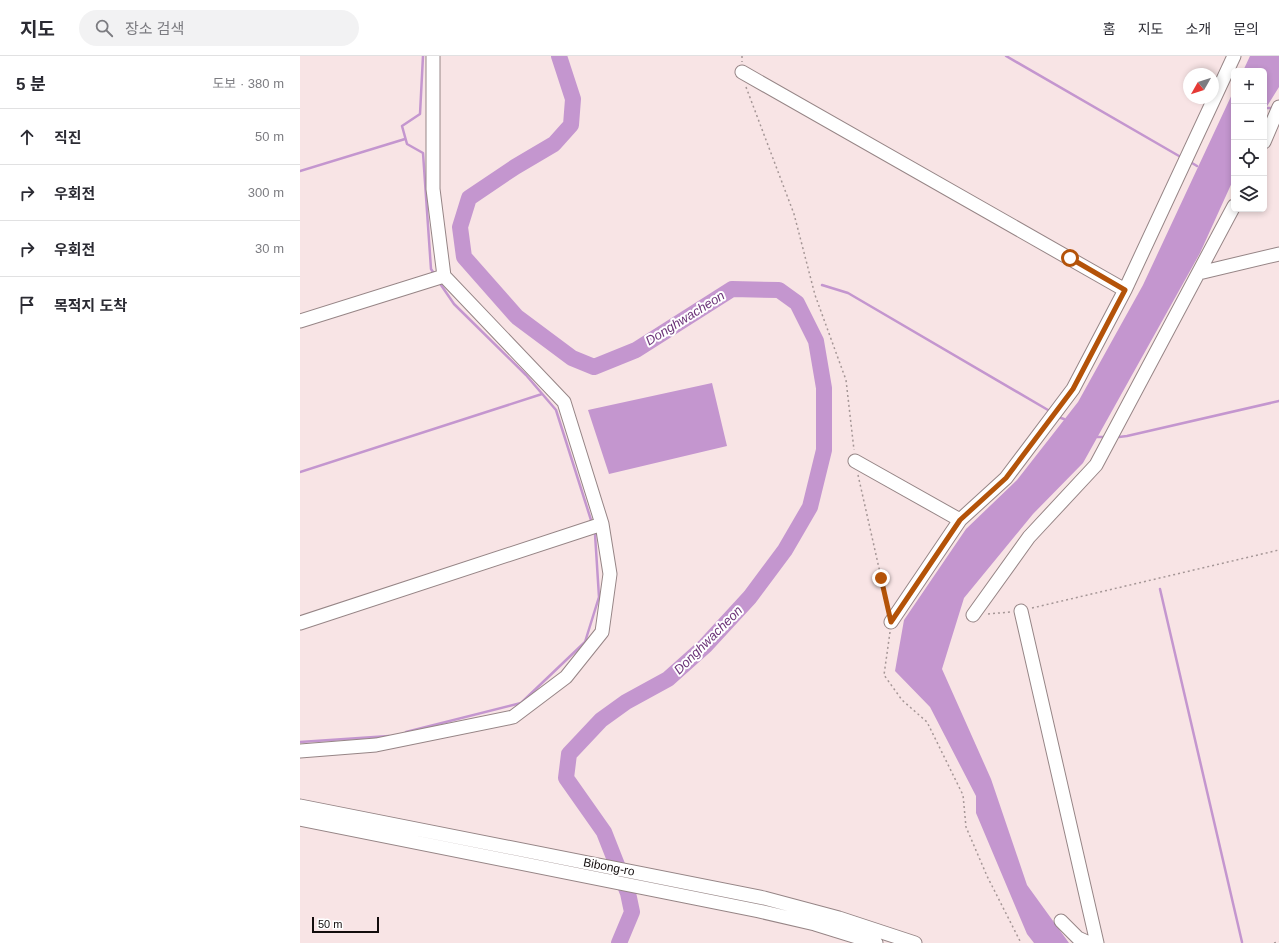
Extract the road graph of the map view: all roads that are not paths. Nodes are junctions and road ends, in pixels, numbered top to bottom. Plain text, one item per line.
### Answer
1 (433, 56) edge
2 (1234, 56) edge
3 (742, 72) road end
4 (1279, 107) edge
5 (1265, 140) edge
6 (1231, 212) edge
7 (1279, 254) edge
8 (1199, 273) junction
9 (444, 276) junction
10 (1125, 290) junction
11 (300, 322) edge
12 (855, 461) road end
13 (960, 520) junction
14 (602, 524) junction
15 (1021, 611) road end
16 (973, 615) road end
17 (891, 622) road end
18 (300, 623) edge
19 (300, 751) edge
20 (300, 806) edge
21 (300, 819) edge
22 (1062, 921) dead end
23 (876, 943) edge
24 (915, 943) edge
25 (1089, 943) edge
26 (1097, 943) edge

1 - 9 street
2 - 10 street
3 - 10 street
4 - 5 street
6 - 8 street
7 - 8 street
8 - 16 street
9 - 11 street
9 - 14 street
10 - 13 street
12 - 13 street
13 - 17 street
14 - 18 street
14 - 19 street
15 - 26 street
20 - 24 street, Bibong-ro
21 - 23 street, Bibong-ro
22 - 25 street

